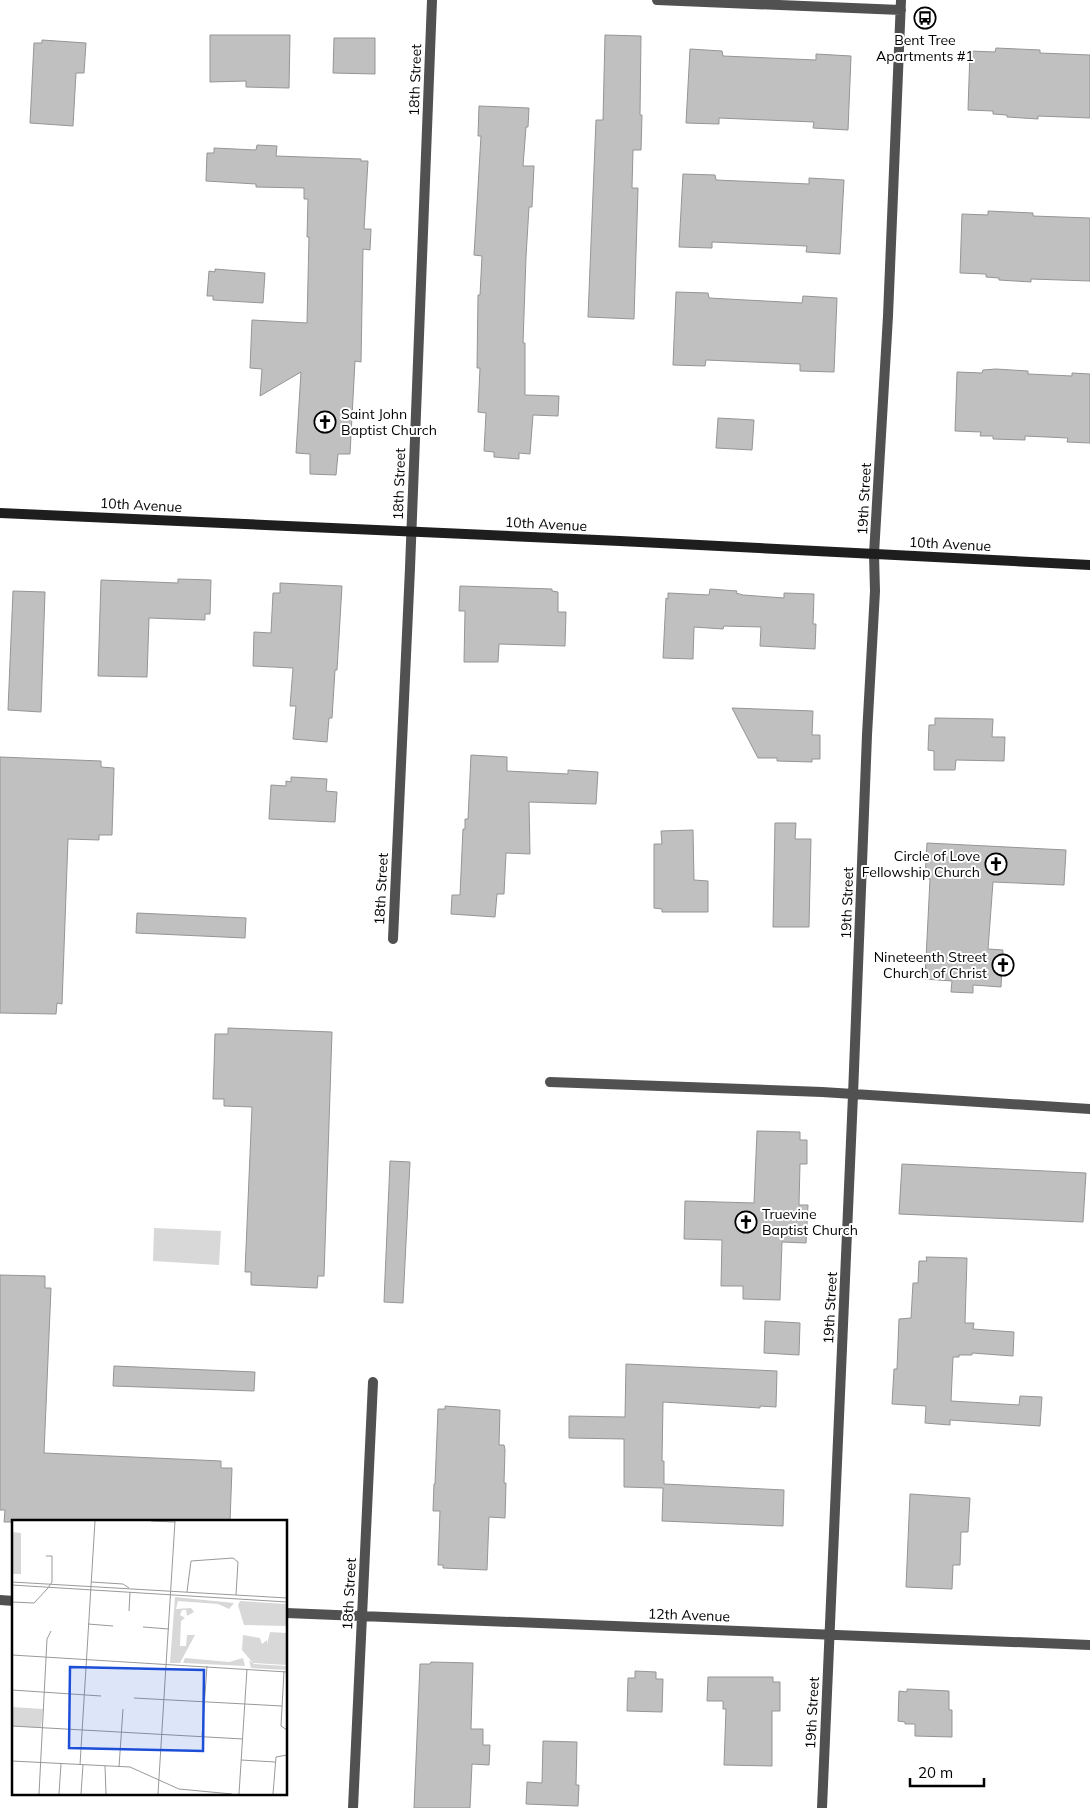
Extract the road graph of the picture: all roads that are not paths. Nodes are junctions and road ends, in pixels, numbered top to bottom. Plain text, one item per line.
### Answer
1 (432, 0) edge
2 (657, 0) edge
3 (901, 5) edge
4 (0, 513) edge
5 (411, 532) junction
6 (874, 554) junction
7 (1090, 565) edge
8 (393, 940) dead end
9 (550, 1082) dead end
10 (854, 1095) junction
11 (1090, 1109) edge
12 (373, 1382) dead end
13 (288, 1613) edge
14 (362, 1616) junction
15 (830, 1634) junction
16 (1090, 1645) edge
17 (353, 1808) edge
18 (822, 1808) edge

1 - 5 street, 18th Street
2 - 3 street
3 - 6 street, 19th Street
4 - 5 main road, 10th Avenue
5 - 6 main road, 10th Avenue
5 - 8 street, 18th Street
6 - 7 main road, 10th Avenue
6 - 10 street, 19th Street
9 - 10 street
10 - 11 street
10 - 15 street, 19th Street
12 - 14 street, 18th Street
13 - 14 street, 12th Avenue
14 - 15 street, 12th Avenue
14 - 17 street, 18th Street
15 - 16 street, 12th Avenue
15 - 18 street, 19th Street

